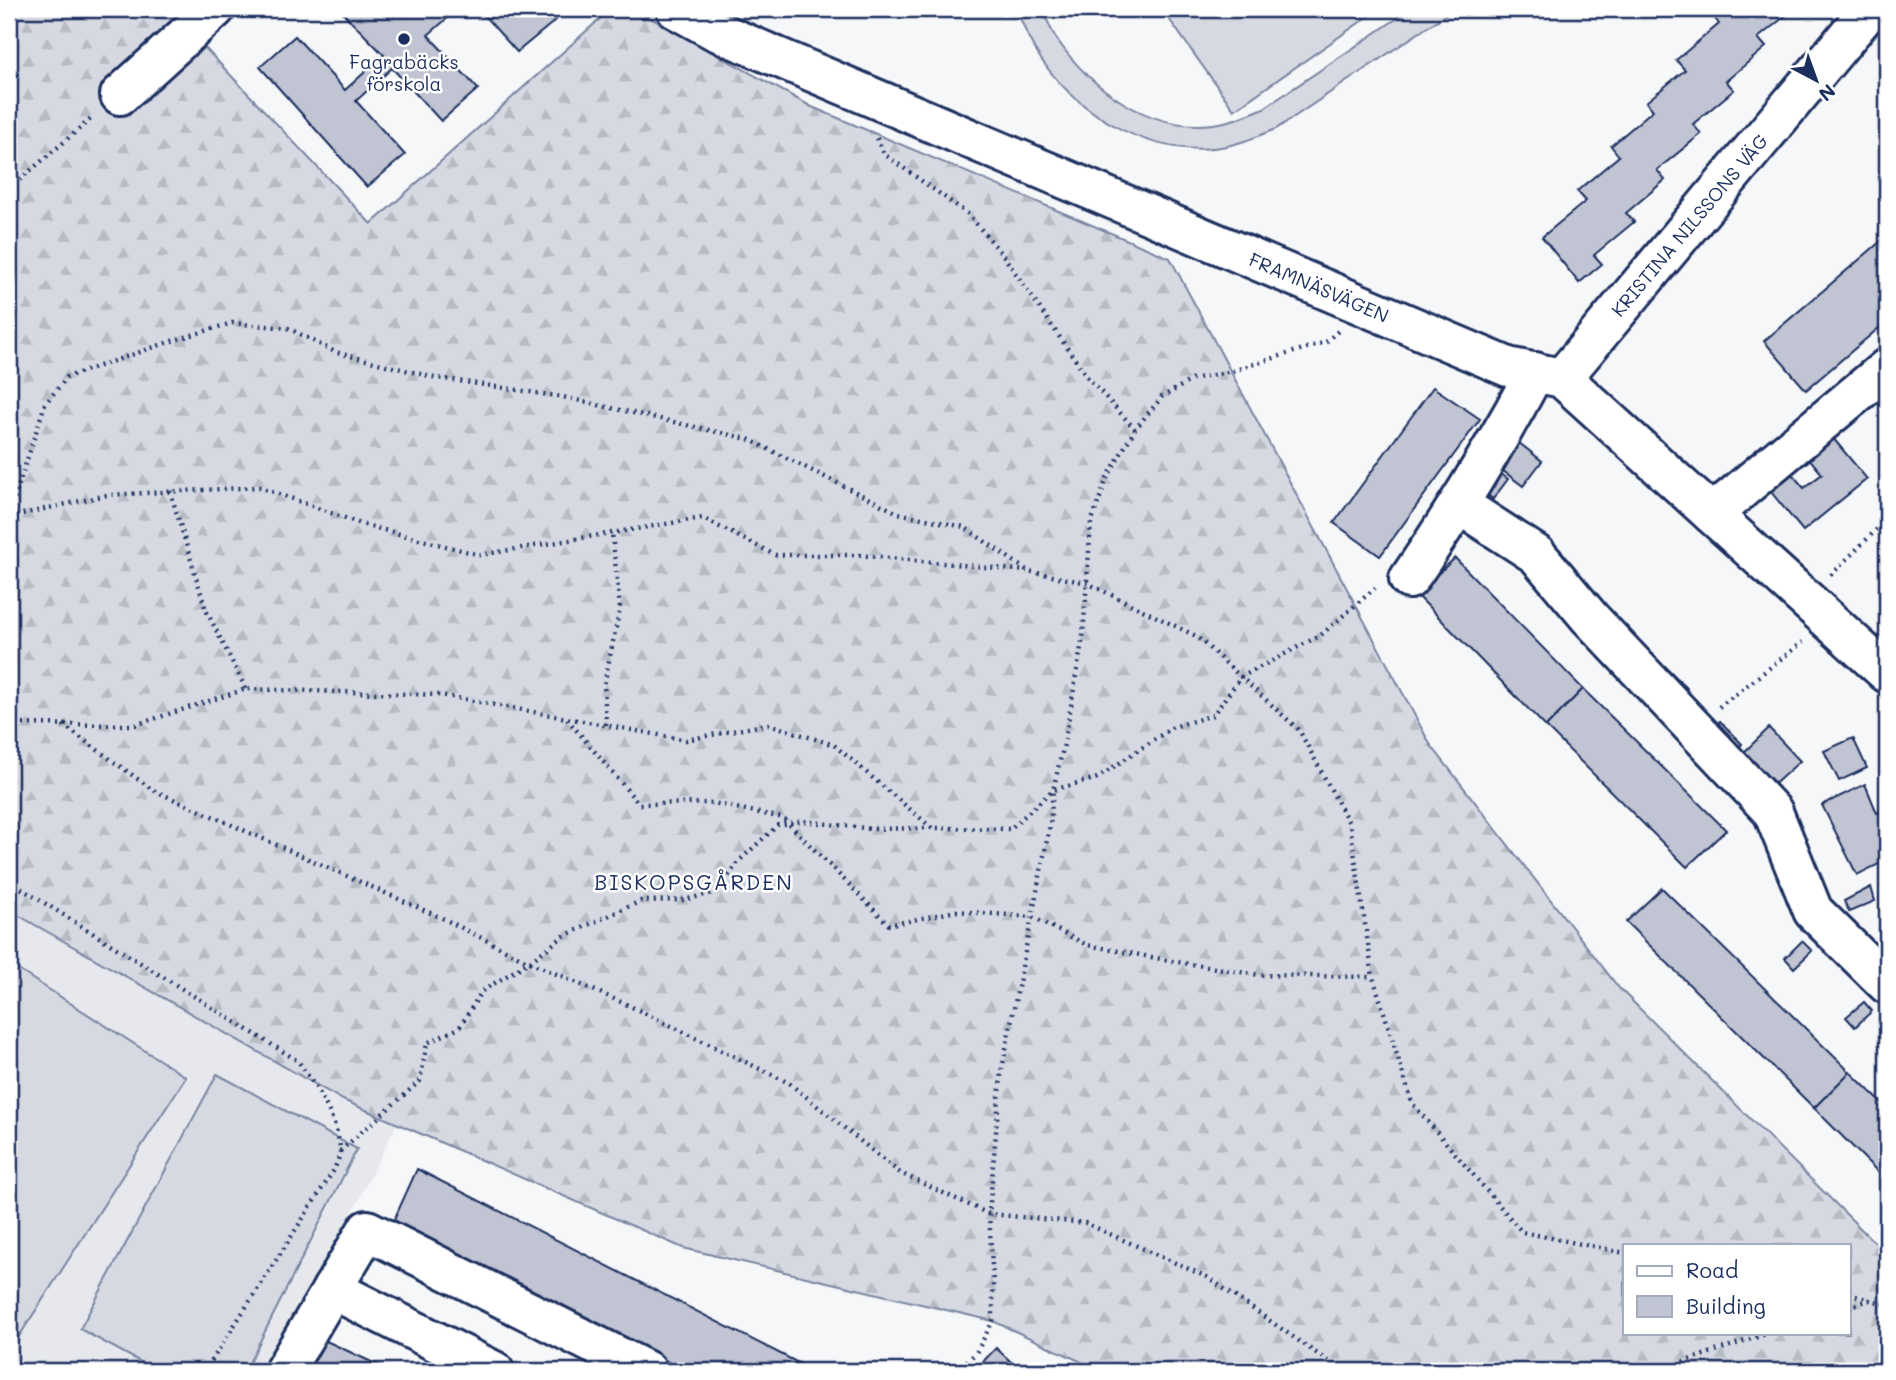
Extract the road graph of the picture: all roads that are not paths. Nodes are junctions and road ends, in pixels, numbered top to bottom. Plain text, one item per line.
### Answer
1 (215, 9) edge
2 (676, 9) edge
3 (1870, 9) edge
4 (120, 94) road end
5 (1887, 368) edge
6 (1548, 375) junction
7 (1460, 505) junction
8 (1712, 514) junction
9 (1409, 579) road end
10 (1887, 673) edge
11 (1887, 984) edge
12 (332, 1289) junction
13 (284, 1371) edge
14 (494, 1371) edge
15 (647, 1371) edge

1 - 4 street
2 - 6 street, FRAMNÄSVÄGEN
3 - 6 street, KRISTINA NILSSONS VÄG
5 - 8 street
6 - 7 street, KRISTINA NILSSONS VÄG
6 - 8 street, FRAMNÄSVÄGEN
7 - 9 street, KRISTINA NILSSONS VÄG
7 - 11 street
8 - 10 street, FRAMNÄSVÄGEN
12 - 13 street
12 - 14 street
12 - 15 street

